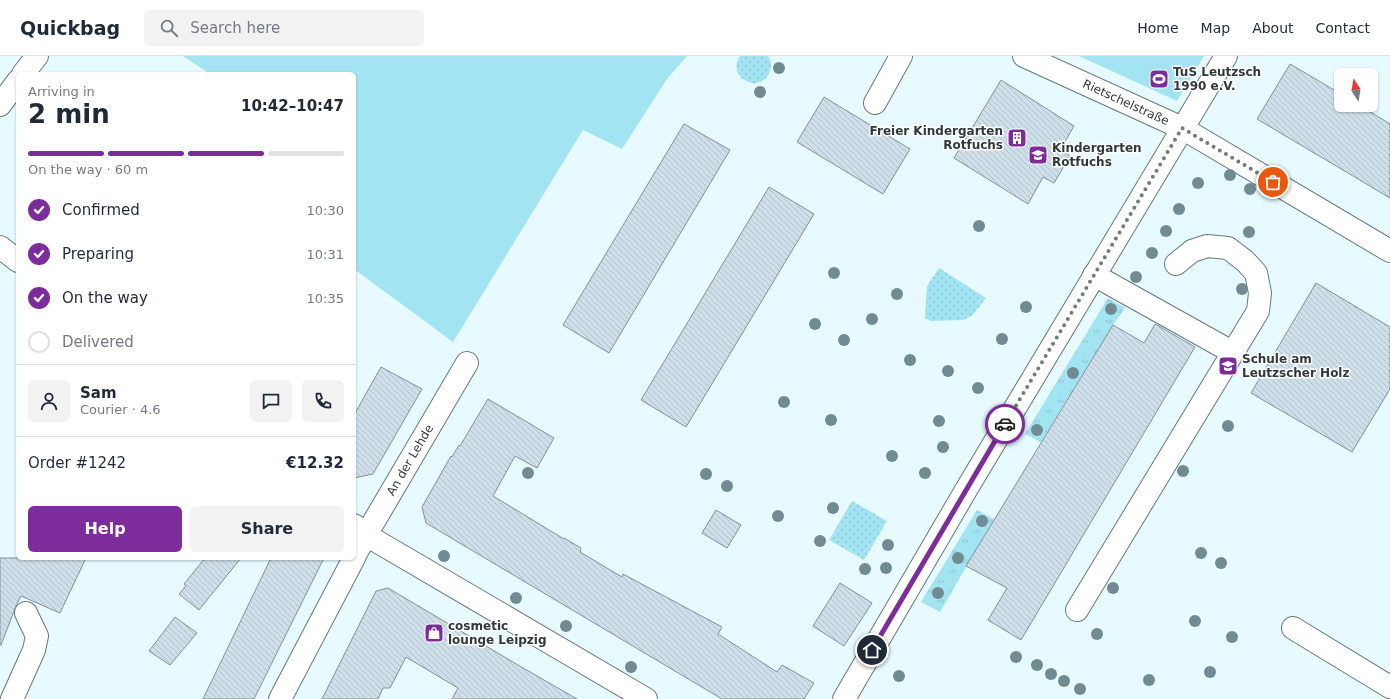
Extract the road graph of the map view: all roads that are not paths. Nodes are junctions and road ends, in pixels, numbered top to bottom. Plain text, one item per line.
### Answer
1 (37, 56) edge
2 (901, 56) edge
3 (1024, 56) edge
4 (1226, 56) edge
5 (25, 72) edge
6 (16, 84) edge
7 (874, 103) dead end
8 (0, 105) edge
9 (1182, 128) junction
10 (0, 247) edge
11 (1390, 251) edge
12 (16, 259) edge
13 (1176, 264) dead end
14 (1094, 275) junction
15 (1232, 352) junction
16 (467, 363) dead end
17 (360, 530) edge
18 (356, 549) edge
19 (353, 560) edge
20 (1077, 610) dead end
21 (26, 613) dead end
22 (1293, 628) dead end
23 (1390, 687) edge
24 (12, 699) edge
25 (280, 699) edge
26 (646, 699) edge
27 (844, 699) edge

1 - 5 street
2 - 7 street
3 - 9 street, Rietschelstraße
4 - 9 street
6 - 8 street
9 - 11 street, Rietschelstraße
9 - 14 street
10 - 12 street
13 - 15 street
14 - 15 street
14 - 27 street
15 - 20 street
16 - 17 street, An der Lehde
17 - 18 street, An der Lehde
17 - 26 street
19 - 25 street, An der Lehde
21 - 24 street
22 - 23 street

